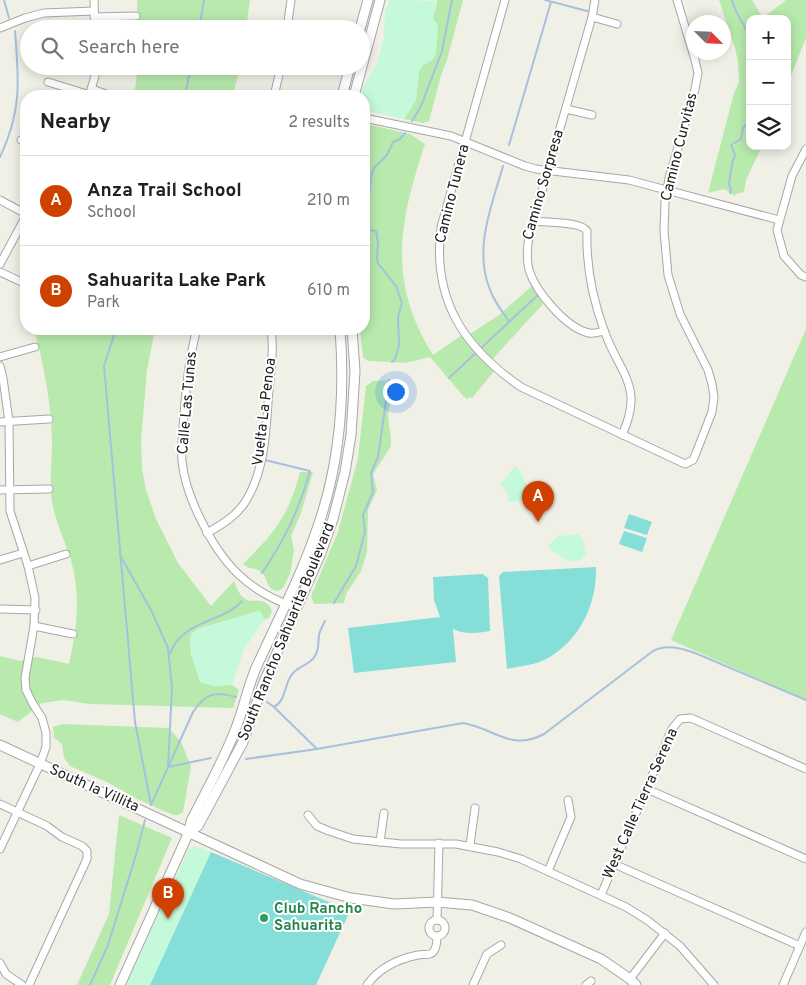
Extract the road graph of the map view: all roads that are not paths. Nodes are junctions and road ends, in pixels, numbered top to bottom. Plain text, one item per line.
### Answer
1 (94, 0) edge
2 (291, 0) edge
3 (368, 0) edge
4 (380, 0) edge
5 (505, 0) edge
6 (595, 0) edge
7 (677, 0) edge
8 (94, 14) junction
9 (136, 16) dead end
10 (592, 17) junction
11 (94, 20) edge
12 (288, 20) edge
13 (362, 20) edge
14 (617, 24) dead end
15 (0, 28) edge
16 (370, 37) edge
17 (93, 75) edge
18 (279, 75) edge
19 (348, 75) edge
20 (360, 75) edge
21 (48, 82) dead end
22 (76, 90) edge
23 (91, 90) edge
24 (275, 90) edge
25 (344, 90) edge
26 (356, 90) edge
27 (566, 109) junction
28 (592, 115) dead end
29 (370, 119) edge
30 (465, 142) junction
31 (806, 149) edge
32 (803, 161) edge
33 (548, 171) junction
34 (667, 189) junction
35 (0, 200) edge
36 (20, 212) edge
37 (779, 220) junction
38 (533, 221) junction
39 (20, 226) edge
40 (0, 264) edge
41 (0, 272) edge
42 (806, 277) edge
43 (20, 281) edge
44 (604, 330) junction
45 (196, 335) edge
46 (271, 335) edge
47 (340, 335) edge
48 (352, 335) edge
49 (35, 347) dead end
50 (0, 357) edge
51 (0, 366) edge
52 (48, 419) dead end
53 (0, 422) edge
54 (9, 422) junction
55 (622, 435) junction
56 (689, 462) joint
57 (49, 489) dead end
58 (0, 490) edge
59 (10, 490) junction
60 (207, 534) junction
61 (23, 553) junction
62 (66, 554) dead end
63 (0, 560) edge
64 (28, 566) junction
65 (286, 604) junction
66 (297, 608) junction
67 (0, 609) edge
68 (36, 610) junction
69 (34, 626) junction
70 (73, 634) dead end
71 (0, 745) edge
72 (40, 764) junction
73 (806, 769) edge
74 (647, 789) junction
75 (568, 800) dead end
76 (0, 804) edge
77 (475, 808) dead end
78 (17, 812) junction
79 (384, 813) dead end
80 (308, 815) dead end
81 (189, 832) junction
82 (380, 842) junction
83 (438, 843) junction
84 (470, 846) junction
85 (0, 849) edge
86 (806, 859) edge
87 (614, 864) junction
88 (548, 871) junction
89 (601, 895) junction
90 (437, 902) junction
91 (437, 920) junction
92 (806, 932) edge
93 (665, 933) junction
94 (437, 936) junction
95 (501, 944) dead end
96 (800, 946) junction
97 (0, 963) edge
98 (633, 982) edge
99 (22, 985) edge
100 (29, 985) edge
101 (120, 985) edge
102 (368, 985) edge
103 (472, 985) edge
104 (714, 985) edge
105 (783, 985) edge

1 - 8 street
2 - 12 street
3 - 13 street
4 - 16 street
5 - 30 street, Camino Tunera
6 - 10 street, Camino Sorpresa
7 - 34 street, Camino Curvitas
8 - 9 street
8 - 11 street
8 - 15 street
10 - 14 street
10 - 27 street, Camino Sorpresa
17 - 23 street
18 - 24 street
19 - 25 street
20 - 26 street
21 - 22 street
27 - 28 street
27 - 33 street, Camino Sorpresa
29 - 30 street
30 - 33 street
30 - 55 street, Camino Tunera
31 - 32 street
32 - 37 street
33 - 34 street
33 - 38 street, Camino Sorpresa
34 - 37 street
34 - 56 street, Camino Curvitas
35 - 36 street
37 - 42 street
38 - 44 street, Camino Sorpresa
38 - 44 street
39 - 40 street
41 - 43 street
44 - 55 street
45 - 60 street, Calle Las Tunas
46 - 60 street, Vuelta La Penoa
47 - 65 street, South Rancho Sahuarita Boulevard
48 - 66 street, South Rancho Sahuarita Boulevard
49 - 50 street
51 - 54 street
52 - 54 street
53 - 54 street
54 - 59 street
55 - 56 street, Camino Tunera
57 - 59 street
58 - 59 street
59 - 61 street
60 - 65 street, Calle Las Tunas
61 - 63 street
61 - 64 street
62 - 64 street
64 - 68 street
65 - 66 street, Calle Las Tunas
65 - 81 street, South Rancho Sahuarita Boulevard
66 - 81 street, South Rancho Sahuarita Boulevard
67 - 68 street
68 - 69 street
69 - 70 street
69 - 72 street
71 - 72 street, South la Villita
72 - 78 street
72 - 81 street, South la Villita
73 - 74 street, West Calle Tierra Serena
74 - 86 street
74 - 87 street, West Calle Tierra Serena
75 - 88 street
76 - 78 street
77 - 84 street
78 - 85 street
78 - 100 street
79 - 82 street
80 - 82 street
81 - 90 street, South la Villita
81 - 101 street, South Rancho Sahuarita Boulevard
82 - 83 street
83 - 84 street
83 - 90 street
84 - 88 street
87 - 89 street, West Calle Tierra Serena
87 - 96 street
88 - 89 street
89 - 93 street
90 - 91 street
90 - 98 street, South la Villita
91 - 94 street
91 - 94 street
92 - 96 street
93 - 98 street
93 - 104 street
94 - 102 street
95 - 103 street
96 - 105 street
97 - 99 street

